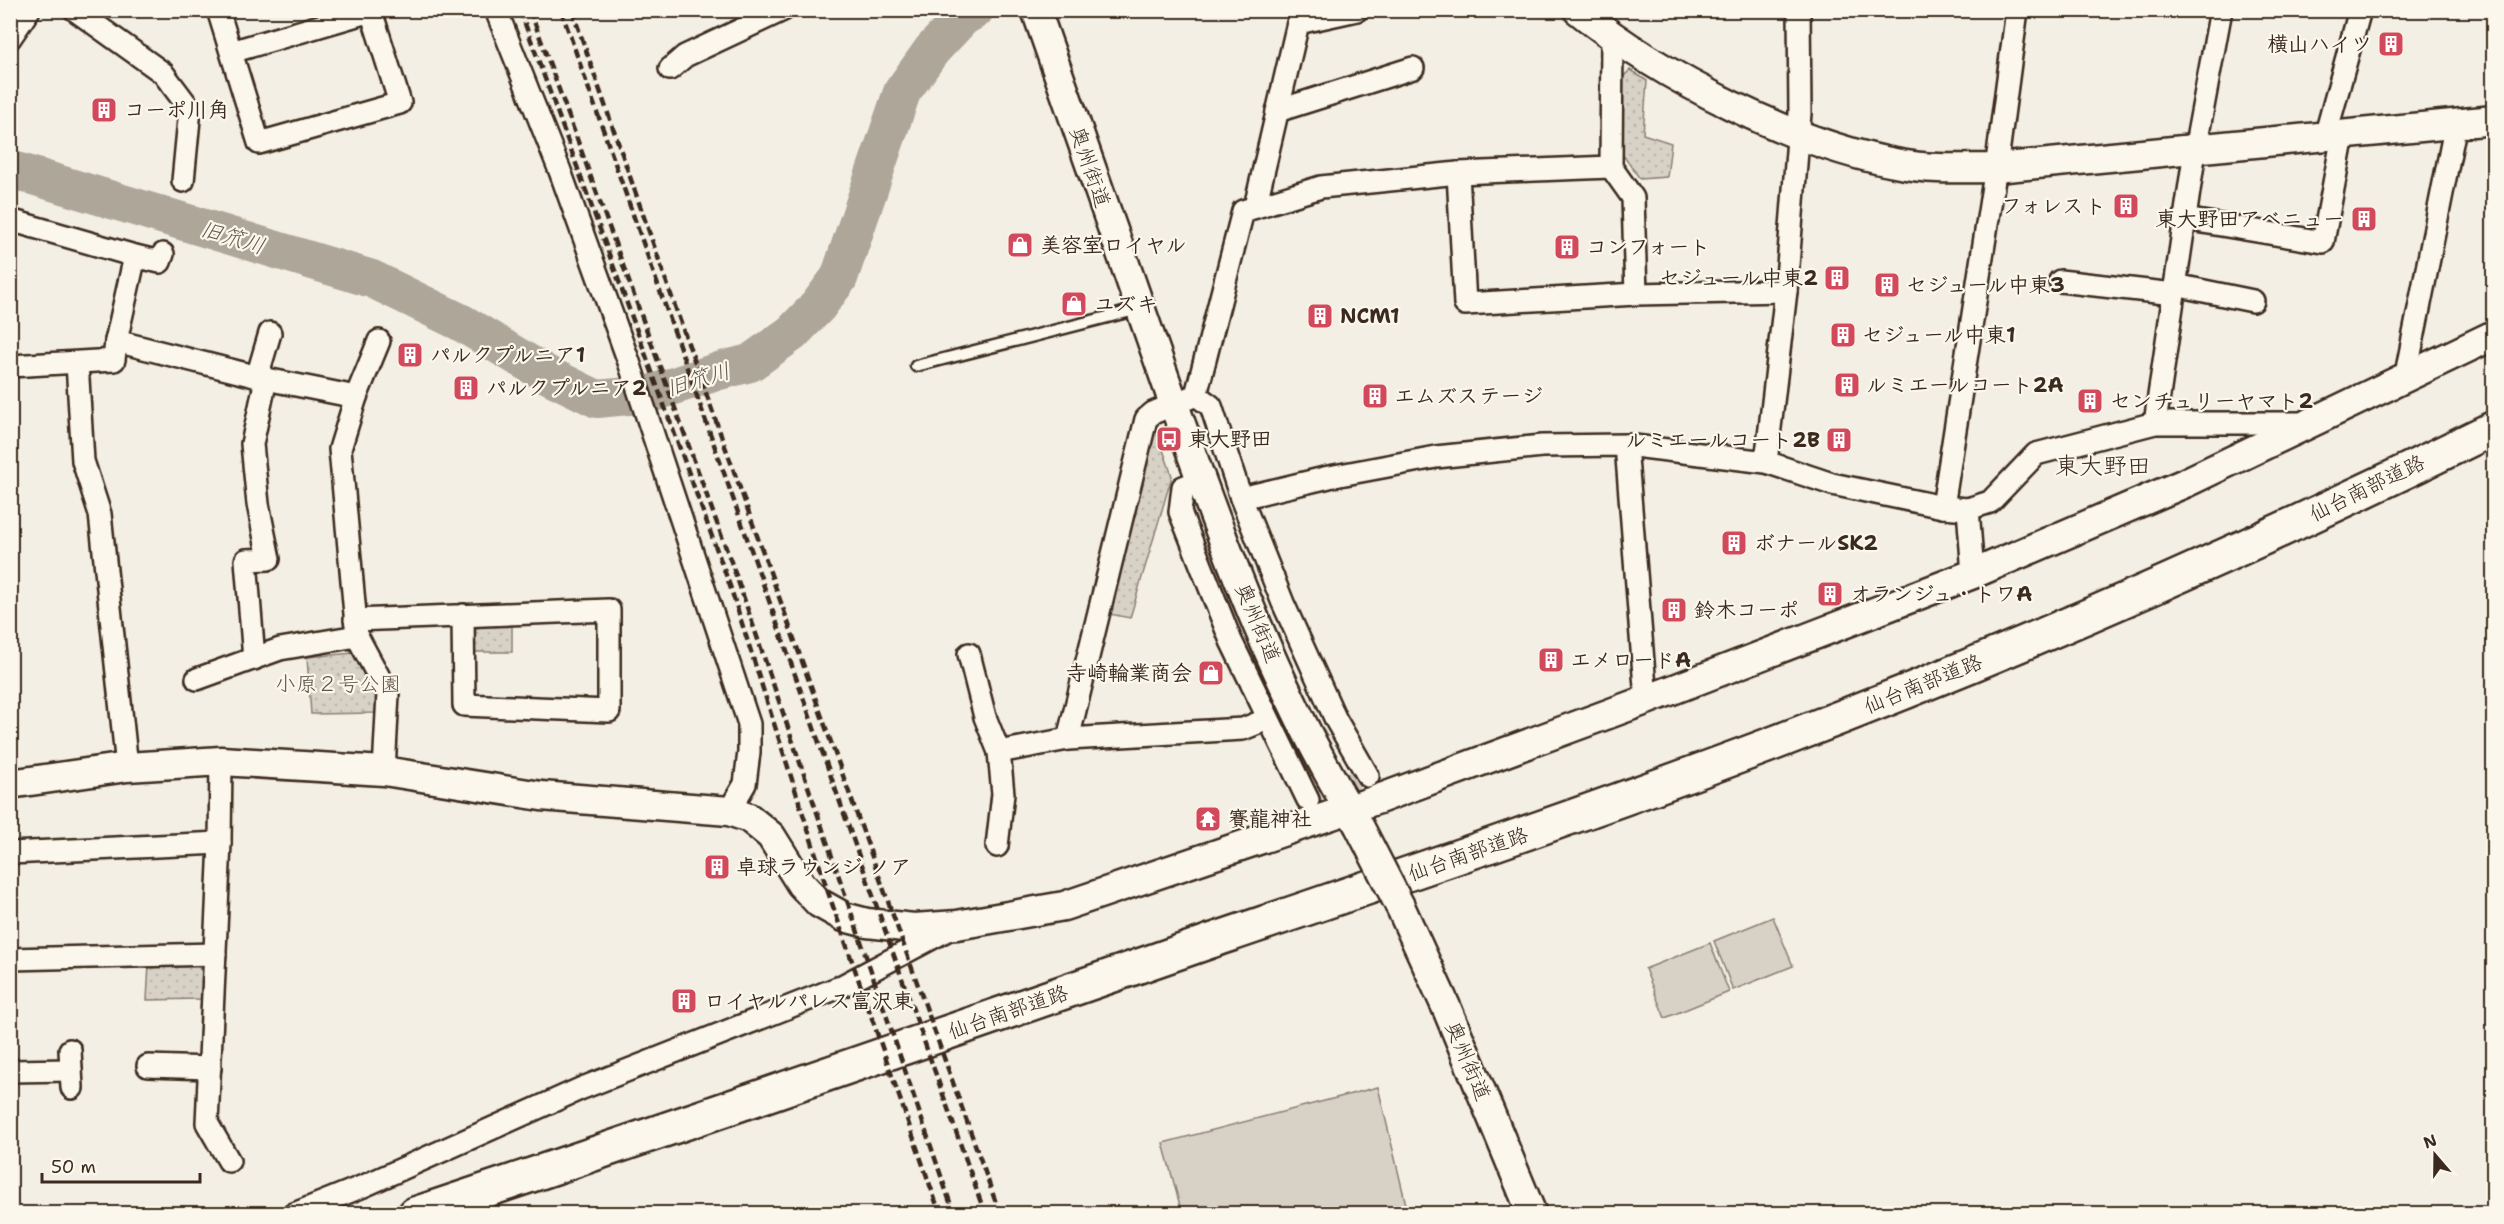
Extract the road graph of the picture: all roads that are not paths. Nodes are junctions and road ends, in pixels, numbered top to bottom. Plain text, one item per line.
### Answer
1 (29, 10) edge
2 (75, 10) edge
3 (218, 10) edge
4 (496, 10) edge
5 (783, 10) edge
6 (1036, 10) edge
7 (1357, 10) edge
8 (1578, 10) edge
9 (1800, 10) edge
10 (2017, 10) edge
11 (2221, 10) edge
12 (2360, 10) edge
13 (10, 38) edge
14 (1612, 38) junction
15 (231, 52) junction
16 (1413, 68) dead end
17 (670, 69) dead end
18 (1277, 111) junction
19 (2493, 120) edge
20 (2456, 123) junction
21 (1798, 135) junction
22 (2334, 136) junction
23 (2195, 150) junction
24 (1611, 167) junction
25 (1995, 168) junction
26 (1458, 173) junction
27 (183, 181) dead end
28 (1255, 207) junction
29 (2185, 219) junction
30 (10, 220) edge
31 (163, 254) dead end
32 (135, 256) junction
33 (2060, 281) dead end
34 (2174, 290) junction
35 (1786, 291) junction
36 (1636, 294) junction
37 (2253, 301) dead end
38 (1140, 309) junction
39 (270, 333) dead end
40 (2493, 335) edge
41 (116, 341) junction
42 (379, 341) dead end
43 (77, 363) junction
44 (10, 366) edge
45 (916, 366) dead end
46 (262, 378) junction
47 (2405, 379) junction
48 (356, 397) junction
49 (1185, 400) junction
50 (2155, 423) junction
51 (2311, 423) junction
52 (2493, 428) edge
53 (1626, 445) junction
54 (1766, 462) junction
55 (1201, 480) junction
56 (1241, 498) junction
57 (1943, 507) junction
58 (1968, 508) junction
59 (1973, 574) junction
60 (463, 615) junction
61 (356, 628) junction
62 (969, 654) dead end
63 (254, 659) junction
64 (196, 678) dead end
65 (1646, 700) junction
66 (1268, 719) junction
67 (1068, 739) junction
68 (999, 752) junction
69 (221, 761) junction
70 (127, 768) junction
71 (384, 771) junction
72 (1368, 776) dead end
73 (11, 779) edge
74 (1308, 800) dead end
75 (729, 811) junction
76 (1354, 817) junction
77 (220, 843) junction
78 (997, 846) dead end
79 (10, 853) edge
80 (957, 925) junction
81 (215, 954) junction
82 (10, 959) edge
83 (147, 1066) dead end
84 (210, 1068) junction
85 (71, 1069) dead end
86 (10, 1071) edge
87 (229, 1161) dead end
88 (294, 1214) edge
89 (415, 1214) edge
90 (1532, 1214) edge

1 - 13 street
2 - 27 street
3 - 15 street
4 - 75 street
5 - 17 street
6 - 38 street, 奥州街道
7 - 18 street
8 - 14 street
9 - 21 street
10 - 25 street
11 - 23 street
12 - 22 street
14 - 21 street
14 - 24 street
15 - 15 street
16 - 18 street
18 - 28 street
19 - 20 street
20 - 22 street
20 - 47 street
21 - 25 street
21 - 35 street
22 - 23 street
22 - 29 street
23 - 25 street
23 - 29 street
24 - 26 street
24 - 36 street
25 - 57 street
26 - 28 street
26 - 36 street
28 - 49 street
29 - 34 street
30 - 32 street
31 - 32 street
32 - 41 street
33 - 34 street
34 - 37 street
34 - 50 street
35 - 36 street
35 - 54 street
38 - 45 lane
38 - 49 street, 奥州街道
39 - 46 street
40 - 47 street
41 - 43 street
41 - 46 street
42 - 48 street
43 - 44 street
43 - 70 street
46 - 48 street
46 - 63 street
47 - 51 street
48 - 61 street
49 - 55 street, 奥州街道
49 - 56 street
49 - 67 street
50 - 51 street
50 - 58 street
51 - 59 street
52 - 89 highway, 仙台南部道路
53 - 54 street
53 - 56 street
53 - 65 street
54 - 57 street
55 - 66 street
55 - 76 street, 奥州街道
56 - 72 street
57 - 58 street
58 - 59 street
59 - 65 street
60 - 60 street
60 - 61 street
61 - 63 street
61 - 71 street
62 - 68 street
63 - 64 street
65 - 76 street
66 - 67 street
66 - 74 street
67 - 68 street
68 - 78 street
69 - 70 street
69 - 71 street
69 - 77 street
70 - 73 street
71 - 75 street
75 - 80 street
76 - 80 street
76 - 90 street, 奥州街道, bridge
77 - 79 street
77 - 81 street
80 - 88 street
81 - 82 street
81 - 84 street
83 - 84 street
84 - 87 street
85 - 86 street

